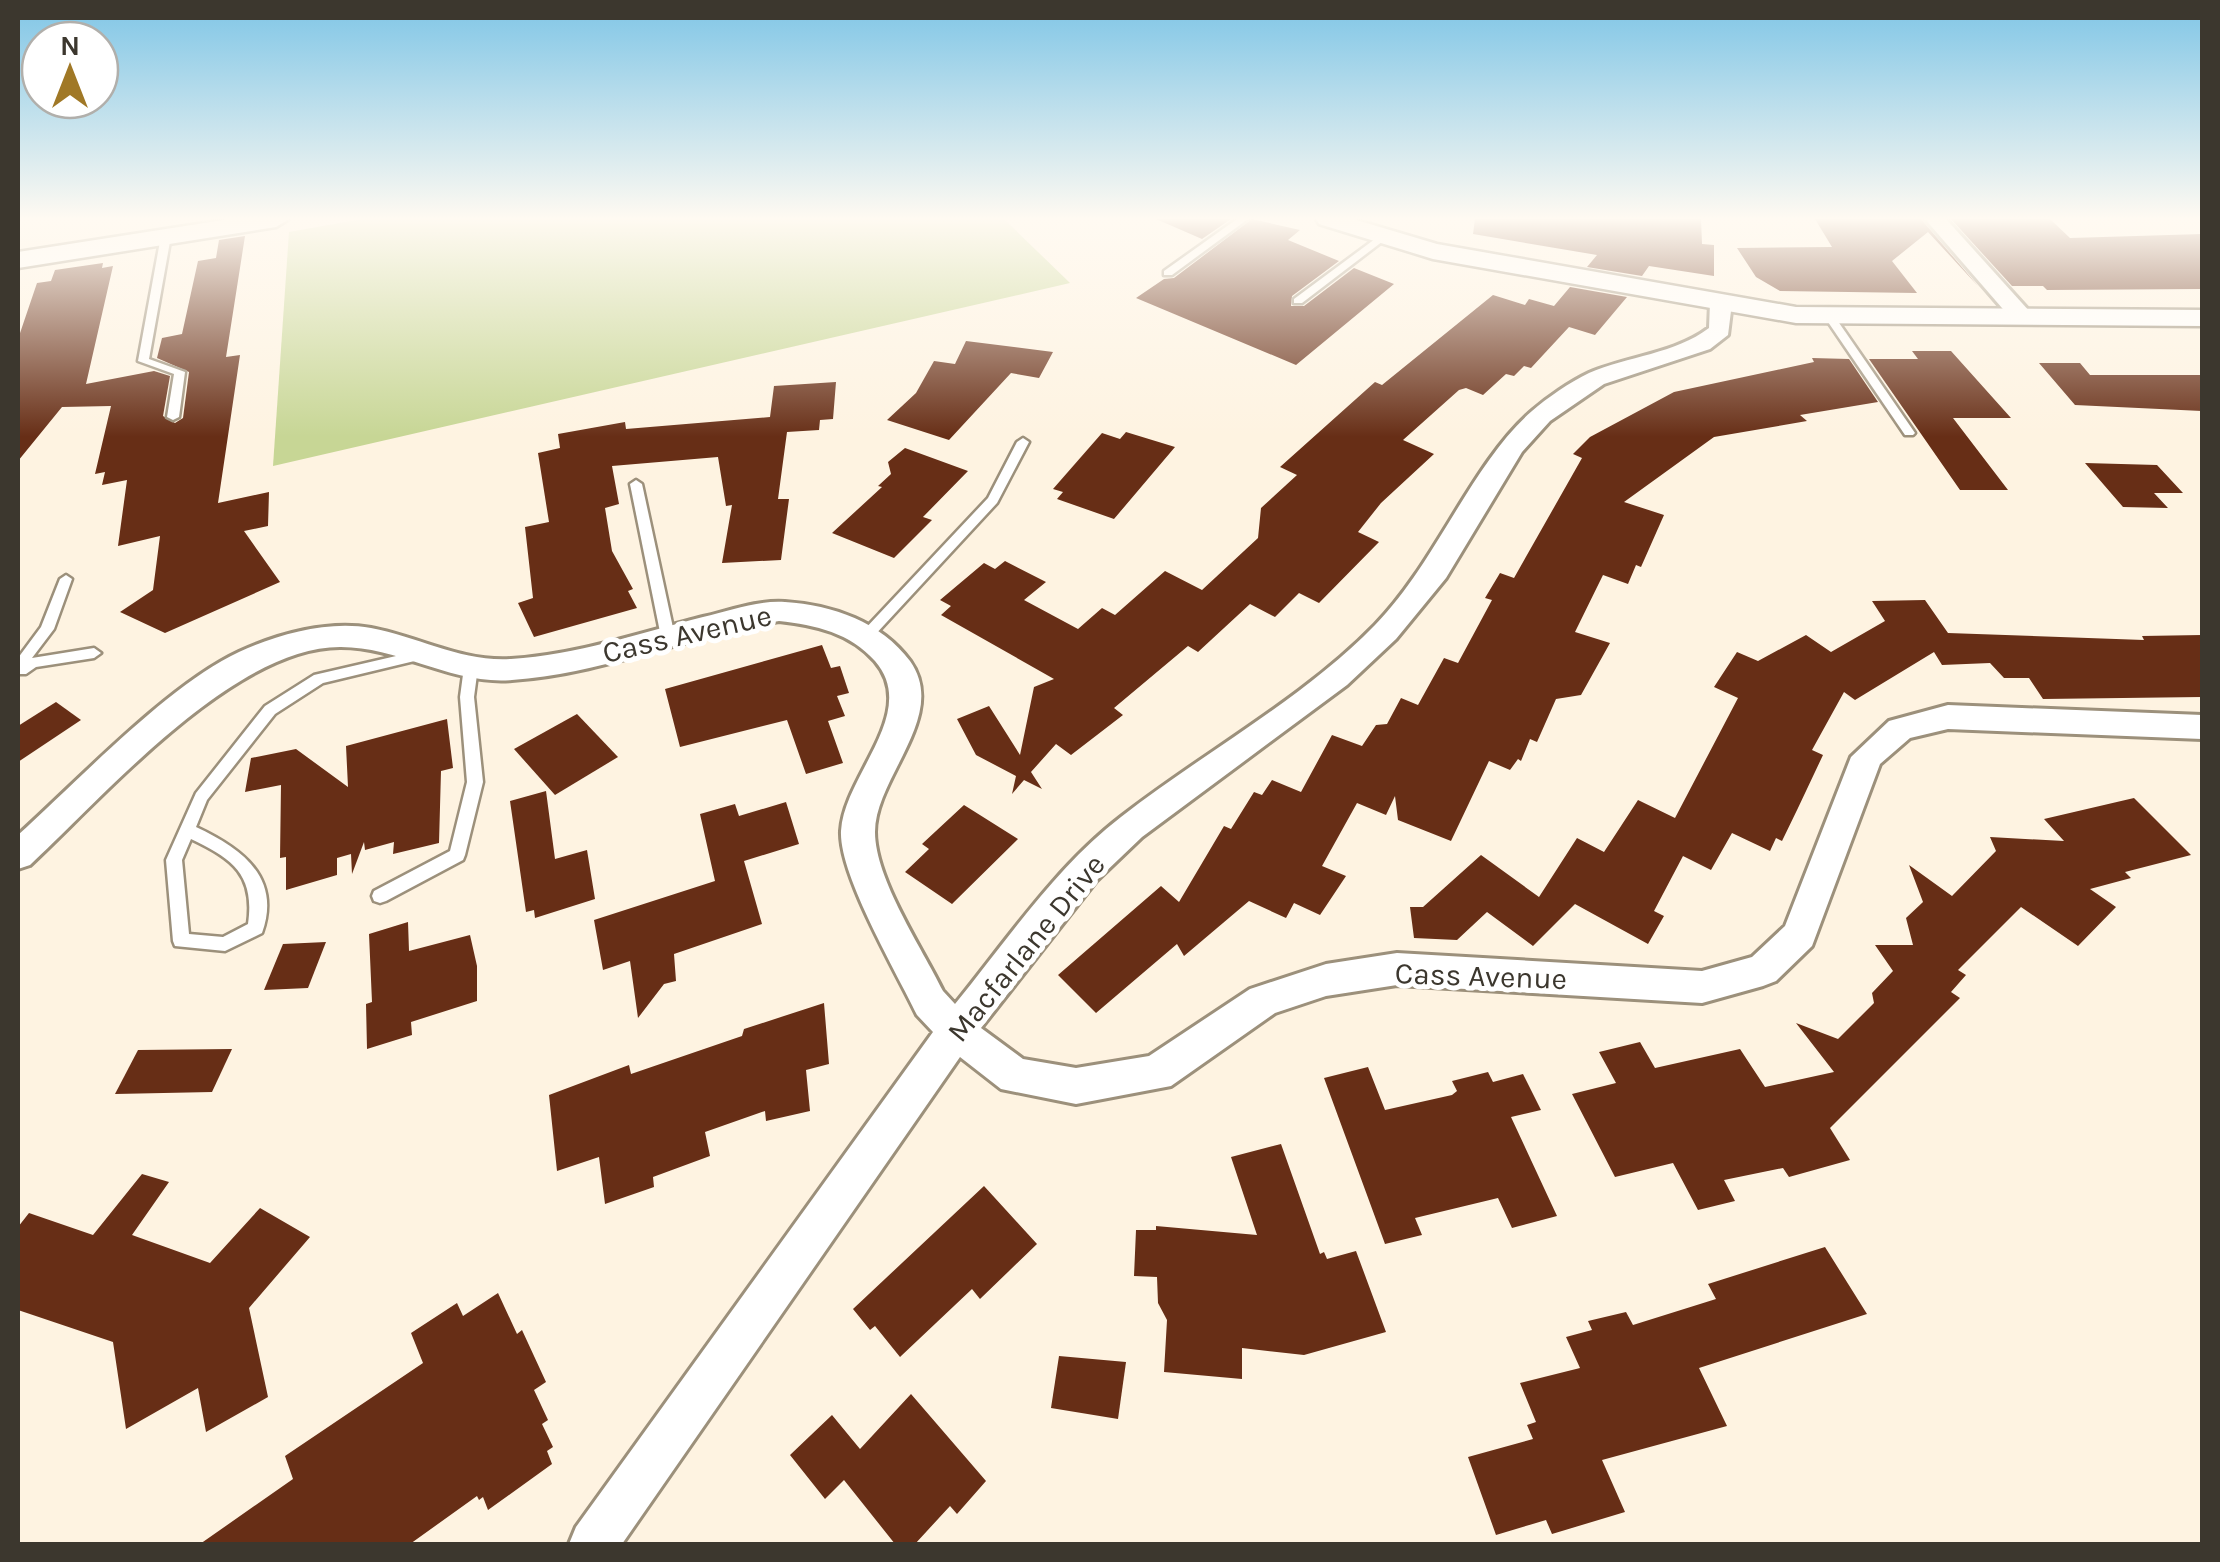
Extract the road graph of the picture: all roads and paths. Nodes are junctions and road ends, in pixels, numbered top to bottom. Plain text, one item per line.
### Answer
1 (156, 292) edge
2 (1310, 292) edge
3 (1667, 292) edge
4 (2000, 292) edge
5 (1298, 301) dead end
6 (1721, 302) junction
7 (2023, 318) junction
8 (2202, 318) edge
9 (1830, 319) junction
10 (173, 417) dead end
11 (1910, 433) dead end
12 (1023, 442) dead end
13 (636, 484) dead end
14 (66, 580) dead end
15 (868, 634) junction
16 (668, 637) junction
17 (94, 653) dead end
18 (424, 655) junction
19 (471, 667) junction
20 (18, 669) edge
21 (2202, 728) edge
22 (187, 830) junction
23 (18, 855) edge
24 (380, 896) dead end
25 (956, 1031) junction
26 (593, 1544) edge

1 - 10 lane
2 - 5 lane
3 - 6 street
4 - 7 street
6 - 9 street
6 - 25 street, Macfarlane Drive
7 - 8 street
7 - 9 street
9 - 11 lane
12 - 15 lane
13 - 16 lane
14 - 20 lane
15 - 16 street, Cass Avenue
15 - 25 street, Cass Avenue
16 - 19 street, Cass Avenue
17 - 20 lane
18 - 19 street, Cass Avenue
18 - 22 lane
18 - 23 street, Cass Avenue
19 - 24 lane
21 - 25 street, Cass Avenue
22 - 22 lane
25 - 26 street, Macfarlane Drive

